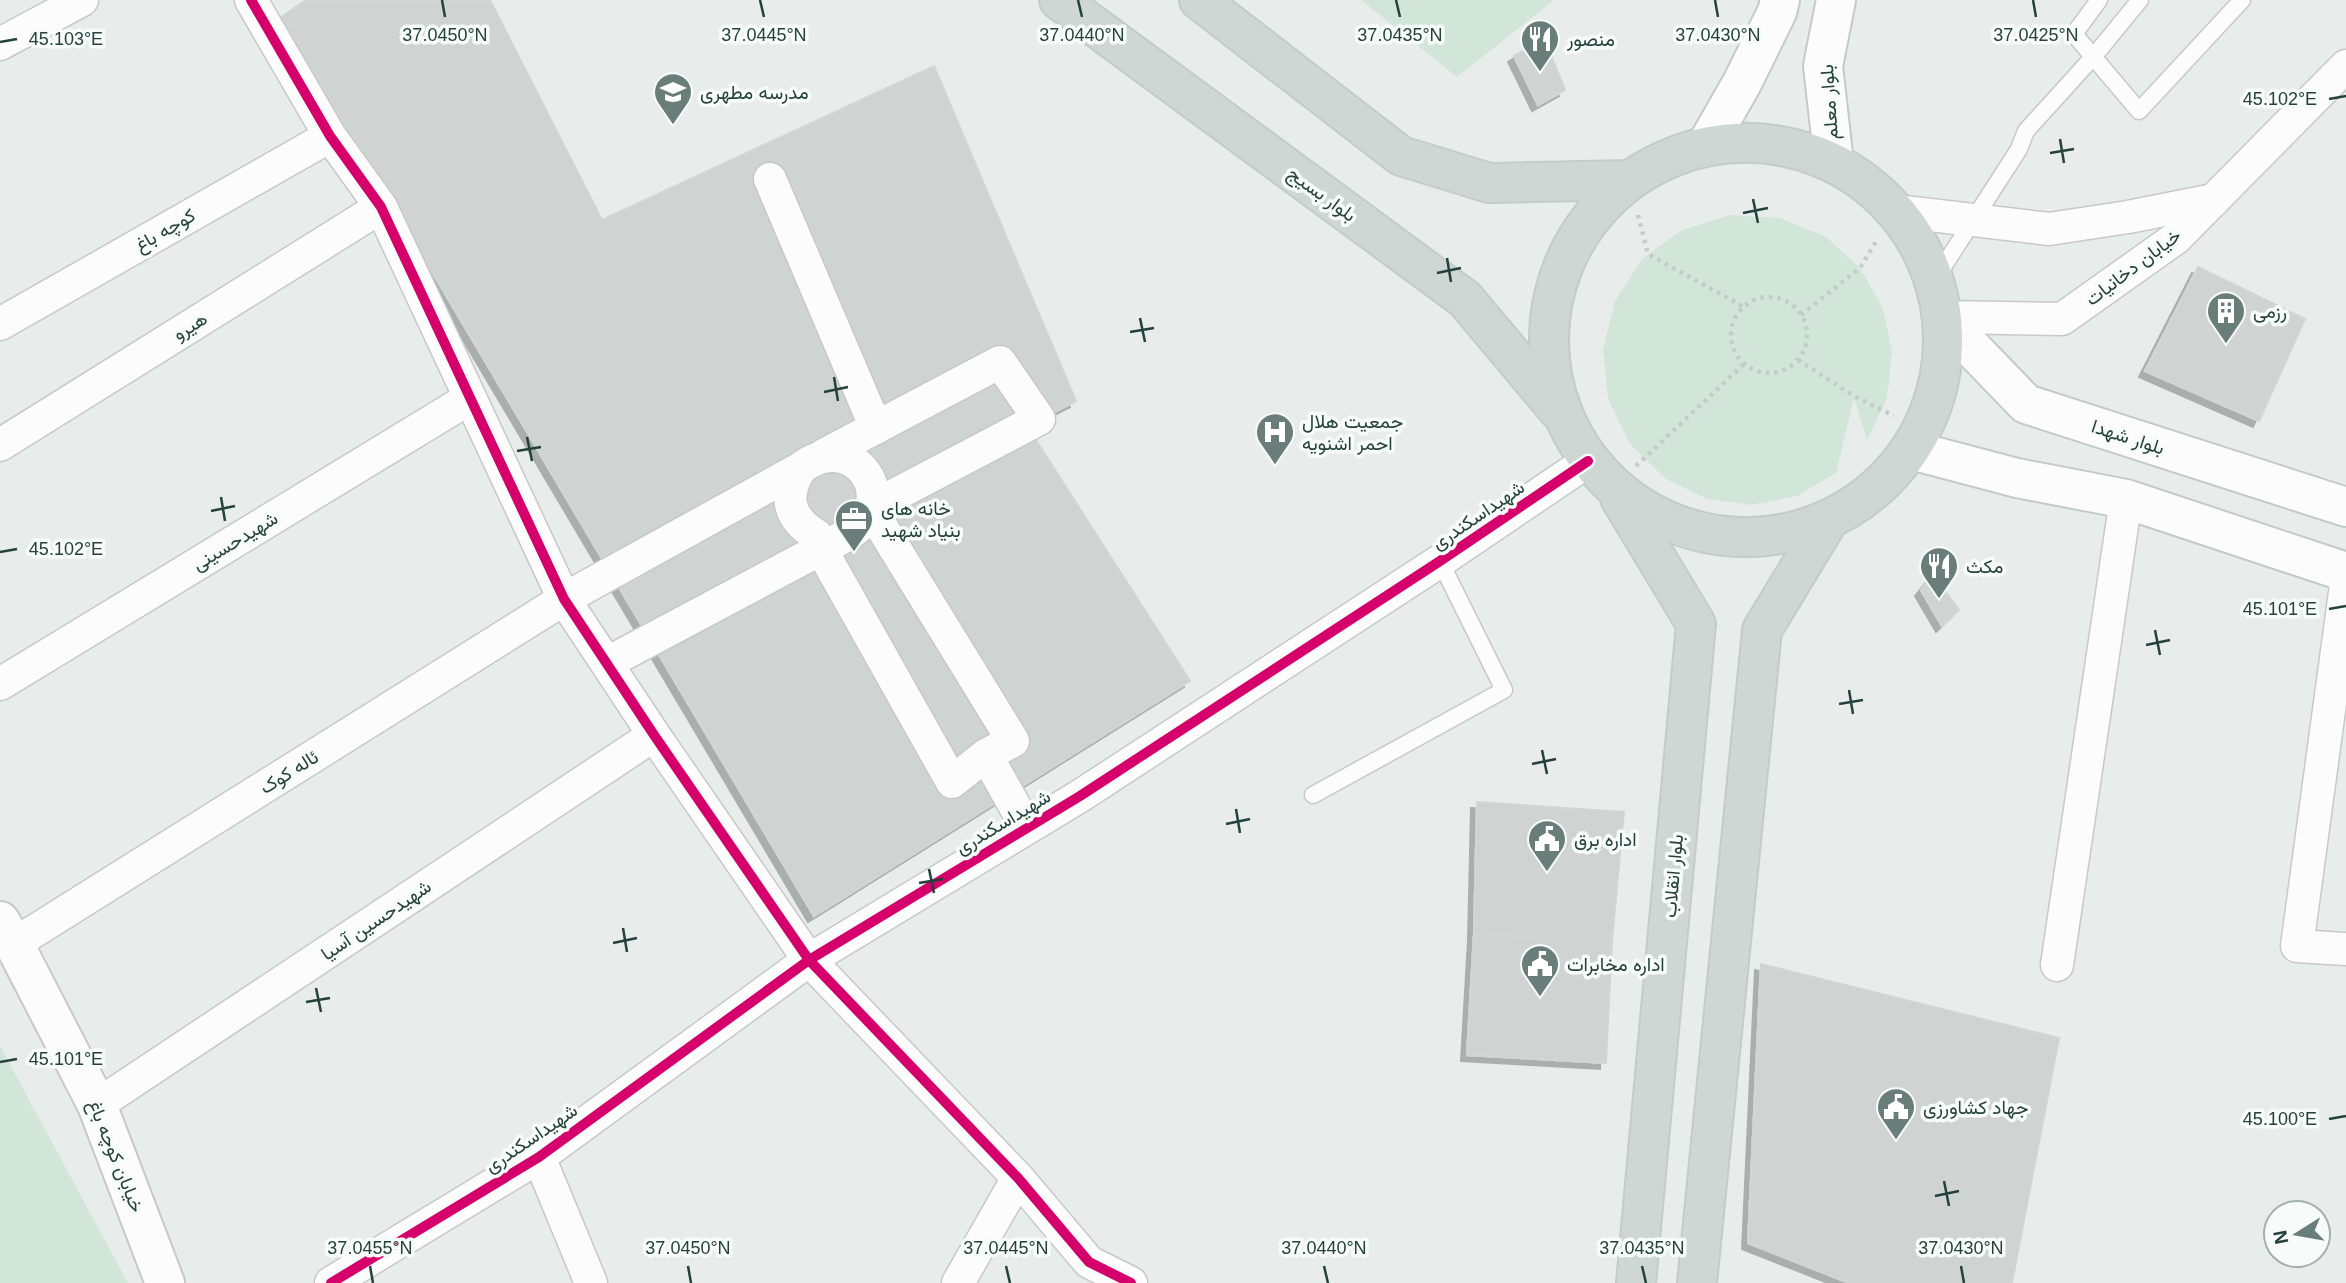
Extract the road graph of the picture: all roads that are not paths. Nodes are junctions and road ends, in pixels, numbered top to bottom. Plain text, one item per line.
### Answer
1 (82, 0) edge
2 (251, 0) edge
3 (1059, 0) edge
4 (1199, 0) edge
5 (1780, 0) edge
6 (1836, 0) edge
7 (2099, 0) edge
8 (2140, 0) edge
9 (2242, 0) edge
10 (0, 44) edge
11 (2094, 56) junction
12 (2346, 66) edge
13 (330, 136) junction
14 (1706, 146) junction
15 (1834, 163) junction
16 (770, 179) dead end
17 (1629, 180) junction
18 (2214, 200) junction
19 (381, 207) junction
20 (1896, 212) junction
21 (1938, 299) junction
22 (0, 324) edge
23 (470, 398) junction
24 (1562, 414) junction
25 (876, 428) junction
26 (1917, 439) junction
27 (0, 445) edge
28 (1588, 461) junction
29 (812, 462) junction
30 (1615, 490) junction
31 (2126, 499) junction
32 (2346, 507) edge
33 (870, 508) junction
34 (1829, 521) junction
35 (821, 550) junction
36 (1440, 561) junction
37 (2346, 572) edge
38 (2346, 584) edge
39 (564, 599) junction
40 (607, 663) junction
41 (0, 684) edge
42 (654, 735) junction
43 (986, 755) junction
44 (1313, 795) dead end
45 (1027, 828) junction
46 (7, 933) edge
47 (2346, 949) edge
48 (809, 960) junction
49 (2057, 965) dead end
50 (97, 1105) junction
51 (538, 1157) junction
52 (1018, 1178) junction
53 (165, 1283) edge
54 (331, 1283) edge
55 (592, 1283) edge
56 (958, 1283) edge
57 (1131, 1283) edge
58 (1636, 1283) edge
59 (1697, 1283) edge

1 - 10 street
2 - 13 street
3 - 24 main road, بلوار بسیج
4 - 17 main road
5 - 14 main road
6 - 15 main road, بلوار معلم
7 - 11 lane
8 - 11 lane
9 - 11 lane
11 - 21 lane
12 - 18 street, خیابان دخانیات
13 - 19 street
13 - 22 street, کوچه باغ
14 - 15 main road
14 - 17 main road
15 - 20 main road
16 - 25 street
17 - 24 main road
18 - 20 street
18 - 21 street, خیابان دخانیات
19 - 23 street
19 - 27 street, هیرو
20 - 21 main road
21 - 26 main road
21 - 32 main road, بلوار شهدا
23 - 39 street
23 - 41 street, شهیدحسینی
24 - 28 main road
25 - 29 street, ئاله کوک
25 - 33 street, ئاله کوک
26 - 31 main road
26 - 34 main road
28 - 30 main road
28 - 36 street, شهیداسکندری
29 - 33 street
29 - 35 street
29 - 39 street, ئاله کوک
30 - 34 main road
30 - 58 main road, بلوار انقلاب
31 - 37 main road
31 - 49 street
33 - 35 street
33 - 43 street
34 - 59 main road
35 - 40 street
35 - 43 street
36 - 44 lane
36 - 45 street, شهیداسکندری
38 - 47 street
39 - 40 street
39 - 46 street, ئاله کوک
40 - 42 street
42 - 48 street
42 - 50 street, شهیدحسین آسیا
43 - 45 street
45 - 48 street, شهیداسکندری
46 - 50 main road, خیابان کوچه باغ
48 - 51 street, شهیداسکندری
48 - 52 street
50 - 53 main road, خیابان کوچه باغ
51 - 54 street, شهیداسکندری
51 - 55 street
52 - 56 street
52 - 57 street

